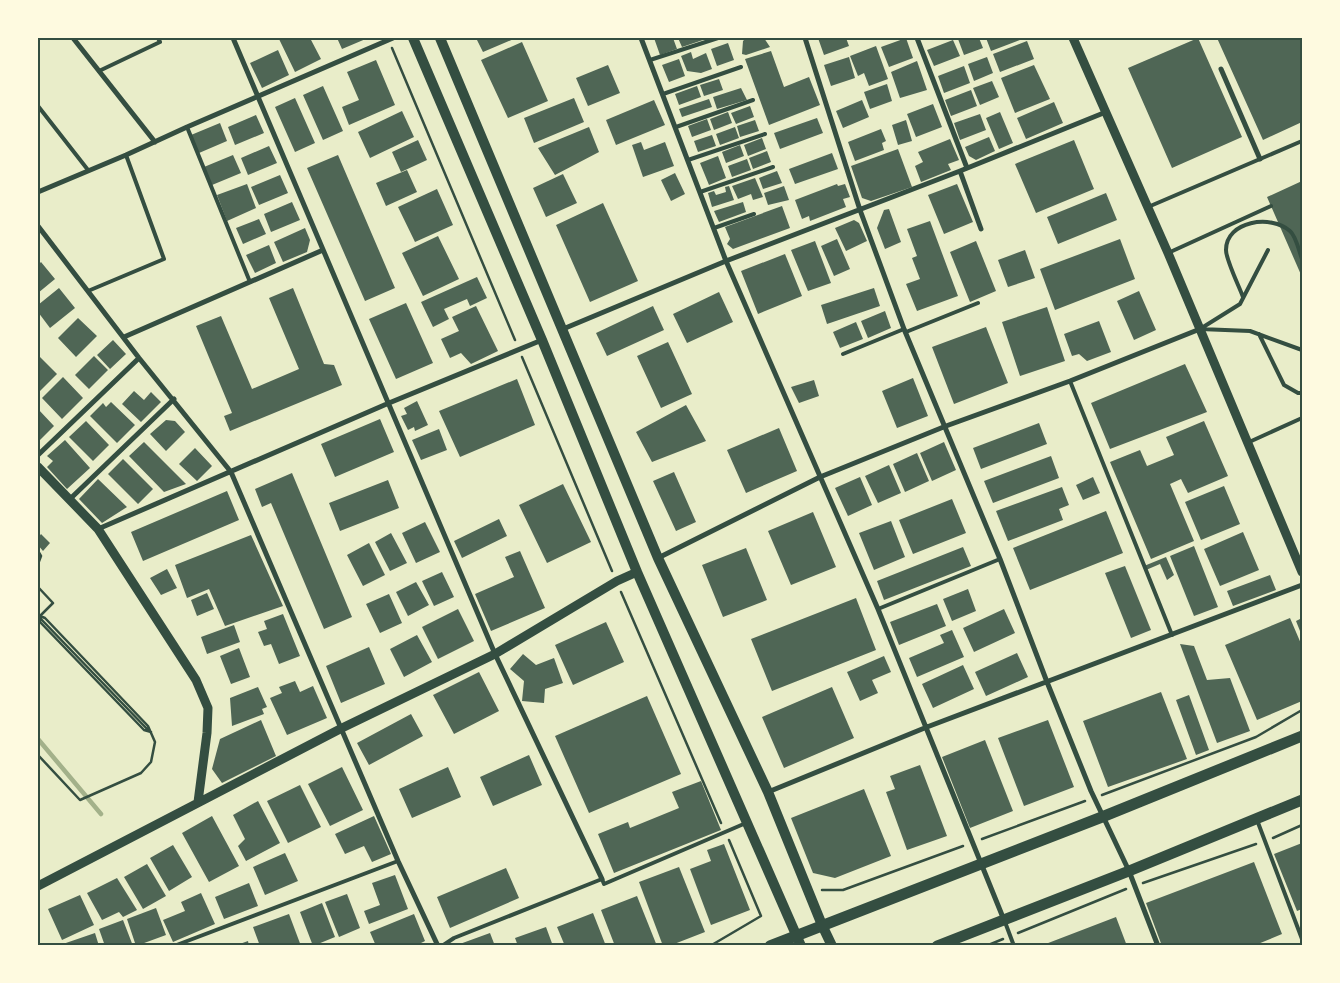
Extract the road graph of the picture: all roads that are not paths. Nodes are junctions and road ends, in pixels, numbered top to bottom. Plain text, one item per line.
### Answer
1 (73, 38) edge
2 (158, 38) edge
3 (233, 38) edge
4 (391, 38) edge
5 (413, 38) edge
6 (440, 38) edge
7 (642, 38) edge
8 (718, 38) edge
9 (805, 38) edge
10 (917, 38) edge
11 (1073, 38) edge
12 (650, 60) junction
13 (741, 67) dead end
14 (1221, 68) dead end
15 (99, 71) junction
16 (663, 94) junction
17 (259, 96) junction
18 (753, 100) dead end
19 (38, 106) edge
20 (1106, 112) junction
21 (187, 127) junction
22 (676, 127) junction
23 (765, 134) dead end
24 (1302, 141) edge
25 (154, 142) junction
26 (126, 156) junction
27 (1260, 159) junction
28 (688, 160) junction
29 (774, 167) dead end
30 (967, 168) junction
31 (88, 170) junction
32 (960, 171) junction
33 (38, 192) edge
34 (700, 192) junction
35 (1271, 206) dead end
36 (1148, 207) junction
37 (860, 210) junction
38 (754, 214) dead end
39 (38, 226) edge
40 (714, 228) junction
41 (981, 229) dead end
42 (324, 250) junction
43 (1268, 250) dead end
44 (1168, 253) junction
45 (1302, 259) edge
46 (726, 261) junction
47 (250, 282) junction
48 (88, 292) junction
49 (1243, 297) junction
50 (978, 303) dead end
51 (562, 329) junction
52 (1200, 329) junction
53 (905, 331) junction
54 (1259, 334) junction
55 (124, 337) junction
56 (542, 340) junction
57 (1302, 350) edge
58 (843, 354) dead end
59 (139, 358) junction
60 (1070, 381) junction
61 (1302, 393) edge
62 (174, 399) junction
63 (389, 403) junction
64 (1302, 418) edge
65 (946, 426) junction
66 (1247, 443) junction
67 (38, 455) edge
68 (38, 467) edge
69 (231, 472) junction
70 (820, 477) junction
71 (70, 499) junction
72 (98, 529) junction
73 (658, 558) junction
74 (1000, 559) junction
75 (637, 572) junction
76 (1302, 572) edge
77 (1302, 586) edge
78 (878, 609) junction
79 (1172, 635) junction
80 (495, 654) junction
81 (1047, 682) junction
82 (342, 728) junction
83 (927, 728) junction
84 (1302, 736) edge
85 (768, 792) junction
86 (1302, 800) edge
87 (198, 802) junction
88 (1102, 817) junction
89 (1257, 820) junction
90 (748, 823) junction
91 (398, 861) junction
92 (982, 864) junction
93 (1129, 871) junction
94 (602, 880) junction
95 (38, 886) edge
96 (1004, 920) junction
97 (1302, 924) edge
98 (822, 925) junction
99 (1297, 926) junction
100 (1302, 939) edge
101 (798, 941) edge
102 (174, 946) edge
103 (438, 946) edge
104 (442, 946) edge
105 (770, 946) edge
106 (832, 946) edge
107 (937, 946) edge
108 (1014, 946) edge
109 (1158, 946) edge

1 - 15 street
2 - 15 lane
3 - 17 street
4 - 17 street
5 - 56 main road
6 - 51 main road
7 - 12 street
8 - 12 lane
9 - 37 street
10 - 30 street
11 - 20 street
12 - 16 street
13 - 16 lane
14 - 27 street
15 - 25 street
16 - 22 street
17 - 21 street
17 - 42 street
18 - 22 lane
19 - 31 lane
20 - 30 street
20 - 36 street
21 - 25 street
21 - 47 lane
22 - 28 street
23 - 28 lane
24 - 27 lane
25 - 26 street
26 - 31 street
26 - 48 lane
27 - 36 lane
28 - 34 street
29 - 34 lane
30 - 32 street
31 - 33 street
32 - 37 street
32 - 41 street
34 - 40 street
35 - 44 lane
36 - 44 street
37 - 46 street
37 - 53 street
38 - 40 lane
39 - 48 street
40 - 46 street
42 - 47 street
42 - 63 street
43 - 49 lane
44 - 52 street
45 - 49 lane
46 - 51 street
46 - 70 street
47 - 55 street
48 - 55 street
49 - 52 lane
50 - 53 lane
51 - 73 main road
52 - 54 lane
52 - 60 street
52 - 66 street
53 - 58 lane
53 - 65 street
54 - 57 lane
54 - 61 lane
55 - 59 street
56 - 63 street
56 - 75 main road
59 - 62 street
59 - 67 street
60 - 65 street
60 - 79 lane
62 - 69 street
62 - 71 street
63 - 69 street
63 - 80 street
64 - 66 lane
65 - 70 street
65 - 74 street
66 - 76 street
68 - 71 street
69 - 72 street
69 - 82 street
70 - 73 street
70 - 78 street
71 - 72 street
72 - 87 street
73 - 85 main road
74 - 78 lane
74 - 81 street
75 - 80 street
75 - 90 main road
77 - 79 street
78 - 83 street
79 - 81 street
80 - 82 street
80 - 94 street
81 - 83 street
81 - 88 street
82 - 87 street
82 - 91 street
83 - 85 street
83 - 92 street
84 - 88 main road
85 - 98 main road
86 - 89 main road
87 - 95 street
88 - 92 main road
88 - 93 street
89 - 93 main road
89 - 99 lane
90 - 94 lane
90 - 101 main road
91 - 102 lane
91 - 103 street
92 - 96 street
92 - 98 main road
93 - 96 main road
93 - 109 street
94 - 104 lane
96 - 107 main road
96 - 108 lane
97 - 99 lane
98 - 101 main road
98 - 106 main road
99 - 100 lane
101 - 105 main road

